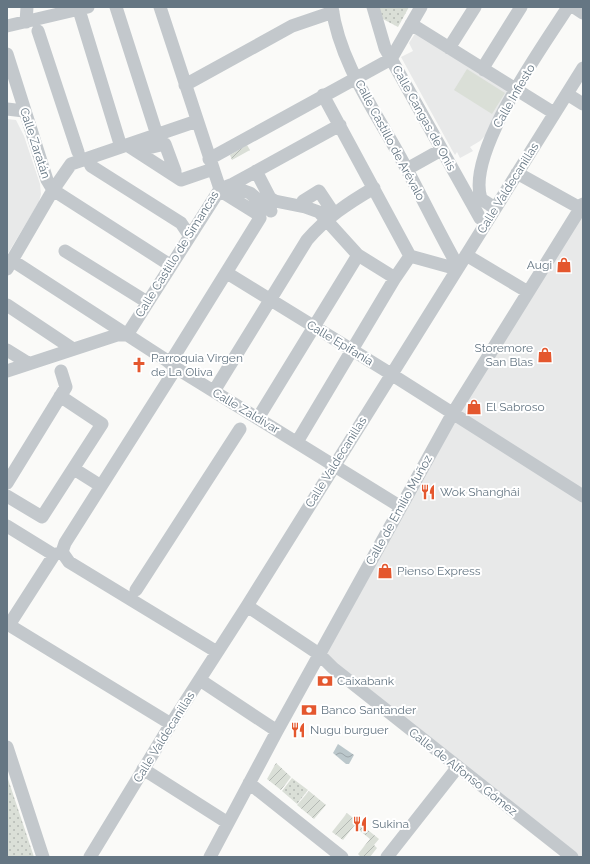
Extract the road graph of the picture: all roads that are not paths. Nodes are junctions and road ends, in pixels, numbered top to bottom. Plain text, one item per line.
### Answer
1 (27, 7) edge
2 (116, 7) edge
3 (160, 7) edge
4 (372, 7) edge
5 (421, 7) edge
6 (475, 7) edge
7 (521, 7) edge
8 (568, 7) edge
9 (574, 7) edge
10 (84, 8) edge
11 (333, 9) edge
12 (583, 13) edge
13 (26, 22) junction
14 (411, 24) junction
15 (7, 26) edge
16 (38, 31) dead end
17 (450, 48) junction
18 (7, 54) edge
19 (391, 59) junction
20 (583, 68) edge
21 (484, 70) junction
22 (356, 78) junction
23 (185, 85) junction
24 (516, 90) junction
25 (567, 94) junction
26 (323, 95) junction
27 (583, 104) edge
28 (7, 108) edge
29 (24, 111) junction
30 (554, 113) junction
31 (197, 121) junction
32 (340, 125) junction
33 (157, 135) junction
34 (124, 146) junction
35 (144, 149) dead end
36 (441, 150) junction
37 (83, 155) junction
38 (211, 164) junction
39 (407, 169) junction
40 (175, 171) dead end
41 (256, 171) junction
42 (517, 173) junction
43 (236, 188) dead end
44 (374, 188) junction
45 (219, 189) junction
46 (53, 190) junction
47 (303, 201) dead end
48 (273, 206) junction
49 (582, 206) edge
50 (495, 208) junction
51 (329, 214) junction
52 (487, 222) junction
53 (189, 235) junction
54 (65, 251) dead end
55 (358, 255) junction
56 (466, 255) junction
57 (410, 256) junction
58 (10, 265) edge
59 (170, 265) junction
60 (457, 269) junction
61 (227, 273) junction
62 (395, 278) junction
63 (528, 292) junction
64 (270, 299) junction
65 (147, 302) junction
66 (7, 305) edge
67 (313, 327) junction
68 (127, 335) junction
69 (73, 349) junction
70 (7, 350) edge
71 (351, 350) junction
72 (28, 363) junction
73 (173, 365) junction
74 (7, 370) edge
75 (61, 371) dead end
76 (391, 374) junction
77 (214, 391) junction
78 (60, 396) junction
79 (453, 412) junction
80 (258, 418) junction
81 (240, 429) dead end
82 (297, 442) junction
83 (334, 466) junction
84 (74, 468) junction
85 (7, 483) edge
86 (101, 486) junction
87 (7, 496) edge
88 (583, 496) edge
89 (401, 507) junction
90 (7, 526) edge
91 (58, 554) junction
92 (136, 590) dead end
93 (247, 606) junction
94 (218, 652) junction
95 (319, 654) junction
96 (200, 680) junction
97 (171, 724) junction
98 (276, 732) junction
99 (7, 747) edge
100 (457, 768) junction
101 (144, 769) junction
102 (249, 783) junction
103 (228, 823) junction
104 (43, 857) edge
105 (90, 857) edge
106 (210, 857) edge
107 (342, 857) edge
108 (387, 857) edge
109 (572, 857) edge

1 - 13 street
2 - 33 street
3 - 23 street, Calle Castillo de Simancas
4 - 19 street, Calle Cangas de Onís
5 - 14 street
6 - 17 street
7 - 21 street
8 - 24 street, Calle Infiesto
9 - 12 street
10 - 13 street
10 - 34 street
11 - 22 street, Calle Castillo de Arévalo
11 - 23 street
13 - 15 street
14 - 17 street
14 - 19 street
16 - 37 street
17 - 21 street
18 - 29 street, Calle Zaratán
19 - 22 street
19 - 36 street, Calle Cangas de Onís
20 - 25 street, Calle Valdecanillas
21 - 24 street
22 - 26 street
22 - 39 street, Calle Castillo de Arévalo
23 - 31 street, Calle Castillo de Simancas
24 - 30 street
24 - 50 street, Calle Infiesto
25 - 27 street
25 - 30 street, Calle Valdecanillas
26 - 32 street
26 - 38 street
28 - 29 street
29 - 46 street, Calle Zaratán
30 - 42 street, Calle Valdecanillas
31 - 33 street
31 - 38 street, Calle Castillo de Simancas
32 - 41 street
32 - 44 street
33 - 34 street
34 - 37 street
34 - 38 street
35 - 40 street
36 - 39 street
36 - 52 street, Calle Cangas de Onís
37 - 46 street
37 - 53 street
38 - 45 street, Calle Castillo de Simancas
39 - 60 street, Calle Castillo de Arévalo
41 - 45 street
41 - 48 street
42 - 49 street
42 - 50 street, Calle Valdecanillas
43 - 48 street
44 - 51 street
44 - 57 street
45 - 53 street, Calle Castillo de Simancas
45 - 61 street
46 - 58 street, Calle Zaratán
46 - 59 street
47 - 51 street
48 - 51 street
49 - 63 street, Calle de Emilio Muñoz
50 - 52 street, Calle Valdecanillas
51 - 55 street
51 - 64 street
52 - 56 street, Calle Valdecanillas
53 - 59 street, Calle Castillo de Simancas
54 - 65 street
55 - 62 street
55 - 67 street
56 - 60 street, Calle Valdecanillas
56 - 63 street
57 - 60 street
57 - 62 street
58 - 68 street, Calle Zaldívar
59 - 65 street, Calle Castillo de Simancas
60 - 76 street, Calle Valdecanillas
61 - 64 street, Calle Epifanía
61 - 73 street
62 - 71 street
63 - 79 street, Calle de Emilio Muñoz
64 - 67 street, Calle Epifanía
64 - 77 street
65 - 68 street, Calle Castillo de Simancas
66 - 69 street
67 - 71 street, Calle Epifanía
67 - 80 street
68 - 69 street
68 - 73 street, Calle Zaldívar
69 - 72 street
70 - 72 street
71 - 76 street, Calle Epifanía
71 - 82 street
72 - 74 street
73 - 77 street, Calle Zaldívar
73 - 86 street
75 - 78 street
76 - 79 street, Calle Epifanía
76 - 83 street, Calle Valdecanillas
77 - 80 street, Calle Zaldívar
78 - 84 street
78 - 85 street
79 - 88 street, Calle Epifanía
79 - 89 street, Calle de Emilio Muñoz
80 - 82 street, Calle Zaldívar
81 - 92 street
82 - 83 street, Calle Zaldívar
83 - 89 street, Calle Zaldívar
83 - 93 street, Calle Valdecanillas
84 - 86 street
84 - 87 street
86 - 91 street
89 - 95 street, Calle de Emilio Muñoz
90 - 91 street
91 - 94 street
91 - 97 street
93 - 94 street, Calle Valdecanillas
93 - 95 street, Calle de Alfonso Gómez
94 - 96 street, Calle Valdecanillas
95 - 98 street, Calle de Emilio Muñoz
95 - 100 street, Calle de Alfonso Gómez
96 - 97 street, Calle Valdecanillas
96 - 98 street
97 - 101 street, Calle Valdecanillas
98 - 102 street, Calle de Emilio Muñoz
99 - 104 street
100 - 108 street
100 - 109 street, Calle de Alfonso Gómez
101 - 103 street
101 - 105 street, Calle Valdecanillas
102 - 103 street, Calle de Emilio Muñoz
102 - 107 street
103 - 106 street, Calle de Emilio Muñoz

